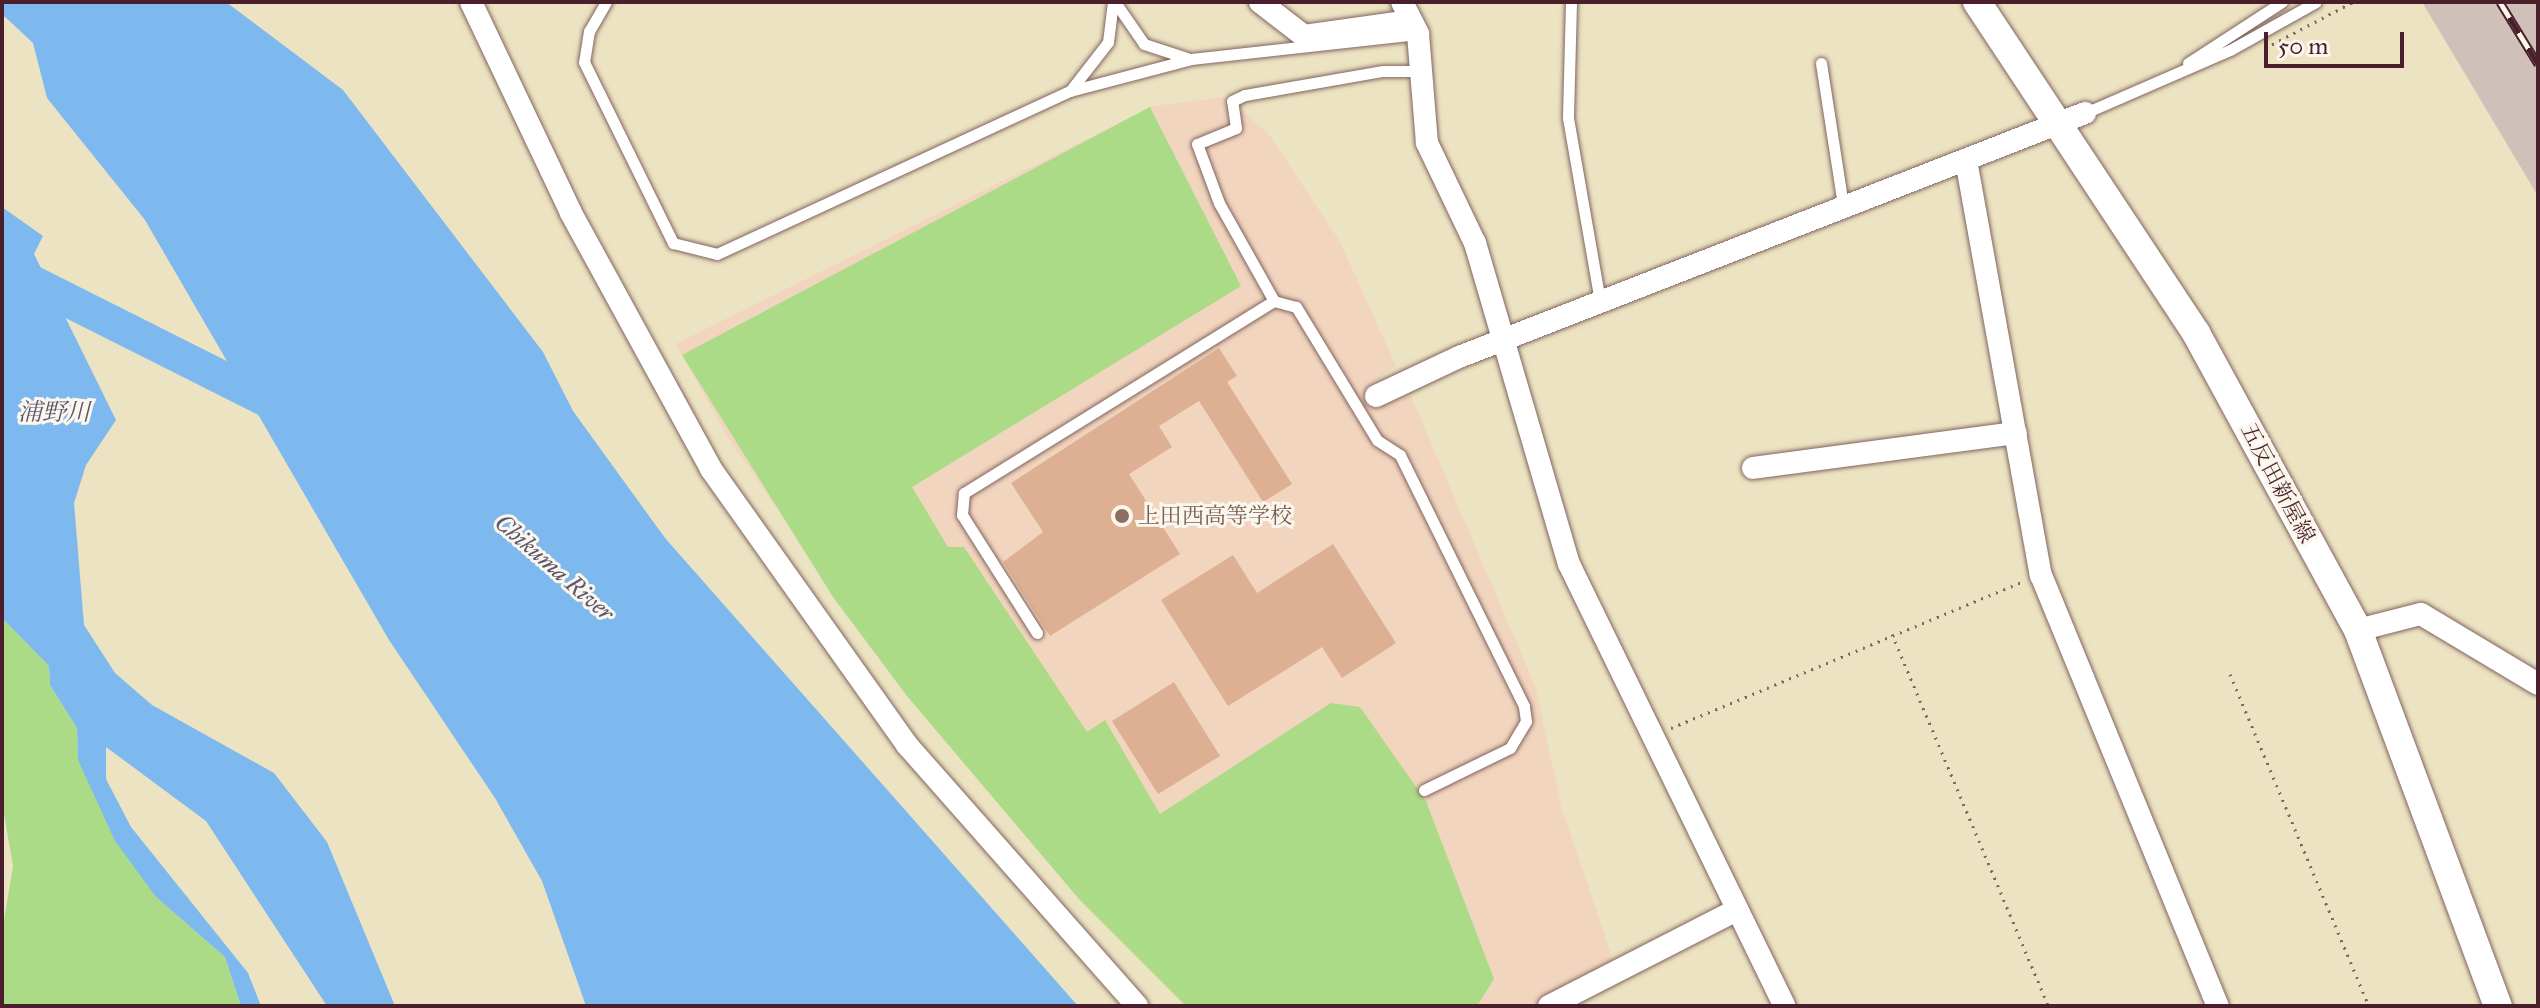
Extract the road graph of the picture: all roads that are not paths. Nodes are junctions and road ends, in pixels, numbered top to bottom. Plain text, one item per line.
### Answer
1 (471, 2) edge
2 (606, 2) edge
3 (1114, 2) edge
4 (1260, 2) edge
5 (1571, 2) edge
6 (1977, 2) edge
7 (2282, 2) edge
8 (2316, 2) edge
9 (1410, 19) edge
10 (1191, 59) junction
11 (1821, 63) dead end
12 (1424, 71) junction
13 (2178, 71) junction
14 (1070, 91) junction
15 (2073, 118) junction
16 (1966, 160) junction
17 (1843, 205) junction
18 (1274, 301) junction
19 (1600, 302) junction
20 (1503, 340) junction
21 (1376, 396) joint
22 (1355, 406) junction
23 (2016, 433) junction
24 (1753, 468) dead end
25 (2358, 630) junction
26 (1037, 633) dead end
27 (2538, 684) edge
28 (1424, 790) dead end
29 (1737, 910) junction
30 (1558, 1004) edge
31 (1137, 1006) edge
32 (1785, 1006) edge
33 (2218, 1006) edge
34 (2498, 1006) edge

1 - 31 street
2 - 14 lane
3 - 10 lane
3 - 14 lane
4 - 9 street
5 - 19 lane
6 - 15 street, 五反田新屋線
7 - 13 lane
8 - 13 lane
9 - 10 lane
9 - 12 street
10 - 14 lane
11 - 17 lane
12 - 18 lane
12 - 20 street
13 - 15 lane
15 - 16 street
15 - 25 street, 五反田新屋線
16 - 17 street
16 - 23 street
17 - 19 street
18 - 22 lane
18 - 26 lane
19 - 20 street
20 - 21 street
20 - 29 street
21 - 22 lane
22 - 28 lane
23 - 24 street
23 - 33 street
25 - 27 street
25 - 34 street, 五反田新屋線
29 - 30 street
29 - 32 street

